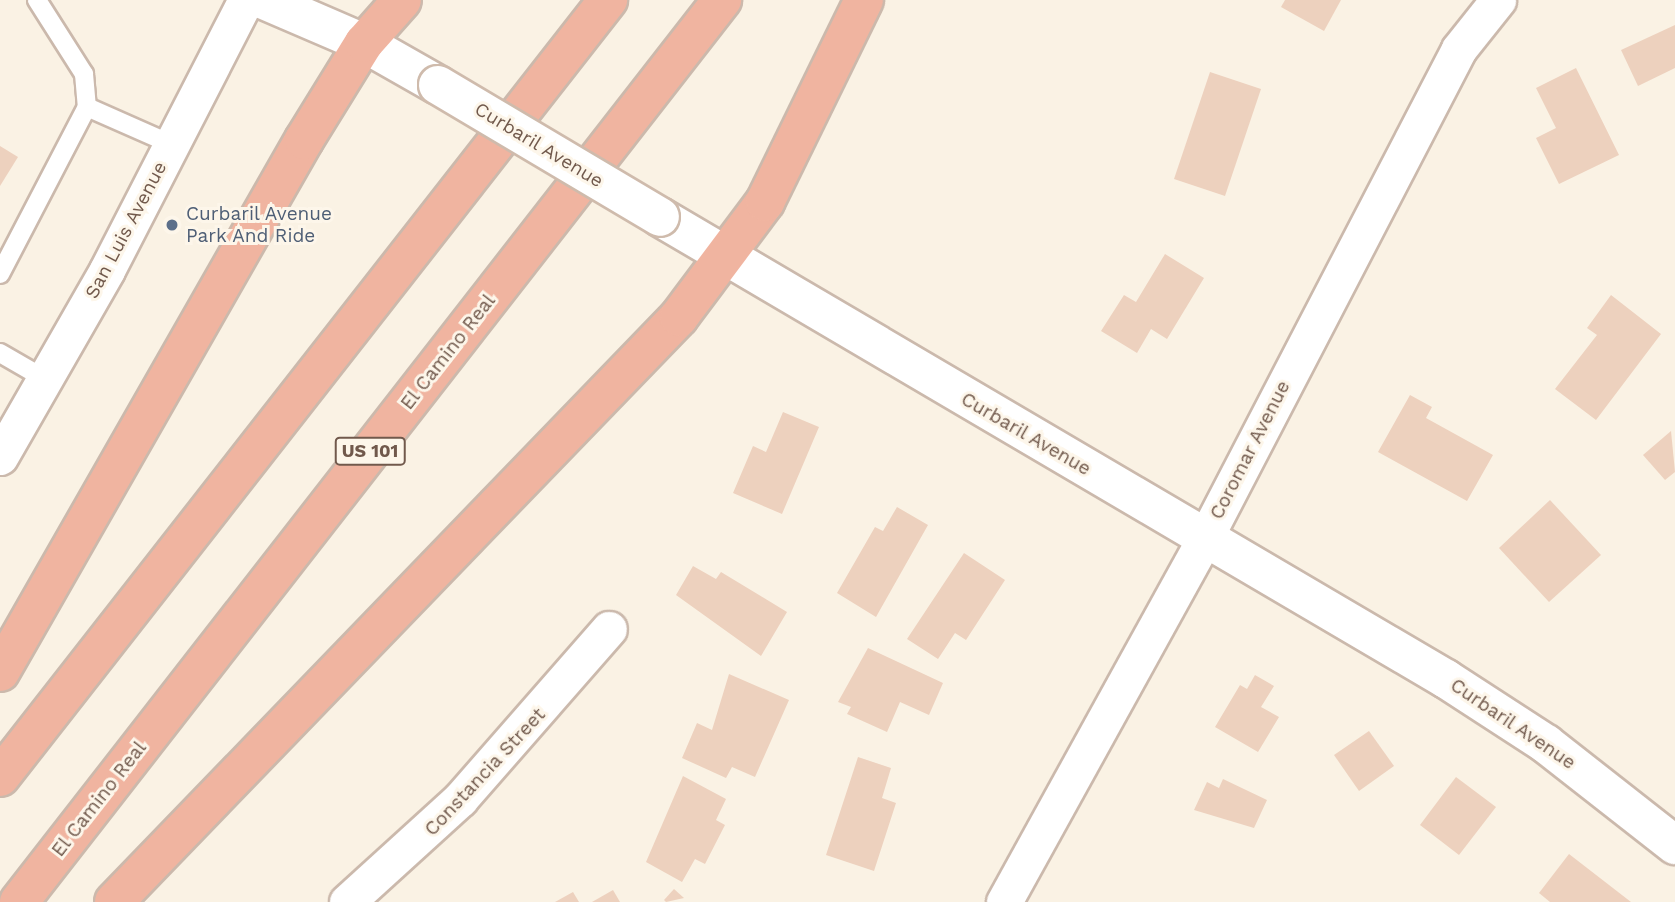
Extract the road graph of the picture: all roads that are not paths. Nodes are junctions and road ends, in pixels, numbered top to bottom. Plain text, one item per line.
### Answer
1 (37, 0) edge
2 (246, 0) edge
3 (264, 0) edge
4 (308, 0) edge
5 (402, 0) edge
6 (608, 0) edge
7 (722, 0) edge
8 (864, 0) edge
9 (1499, 0) edge
10 (364, 43) junction
11 (87, 107) junction
12 (171, 144) junction
13 (727, 259) junction
14 (0, 274) edge
15 (0, 353) edge
16 (45, 379) junction
17 (0, 457) edge
18 (1205, 538) junction
19 (609, 629) dead end
20 (0, 672) edge
21 (0, 777) edge
22 (1675, 845) edge
23 (19, 902) edge
24 (114, 902) edge
25 (347, 902) edge
26 (1003, 902) edge

1 - 11 lane
2 - 12 street, San Luis Avenue
3 - 10 main road, Curbaril Avenue
4 - 10 main road, Curbaril Avenue
5 - 10 highway
6 - 21 highway
7 - 23 highway, El Camino Real / US 101
8 - 13 highway
9 - 18 street, Coromar Avenue
10 - 13 main road, Curbaril Avenue, bridge
10 - 20 highway
11 - 12 lane
11 - 14 lane
12 - 16 street, San Luis Avenue
13 - 18 main road, Curbaril Avenue
13 - 24 highway
15 - 16 lane
16 - 17 street, San Luis Avenue
18 - 22 main road, Curbaril Avenue
18 - 26 street, Coromar Avenue
19 - 25 street, Constancia Street

